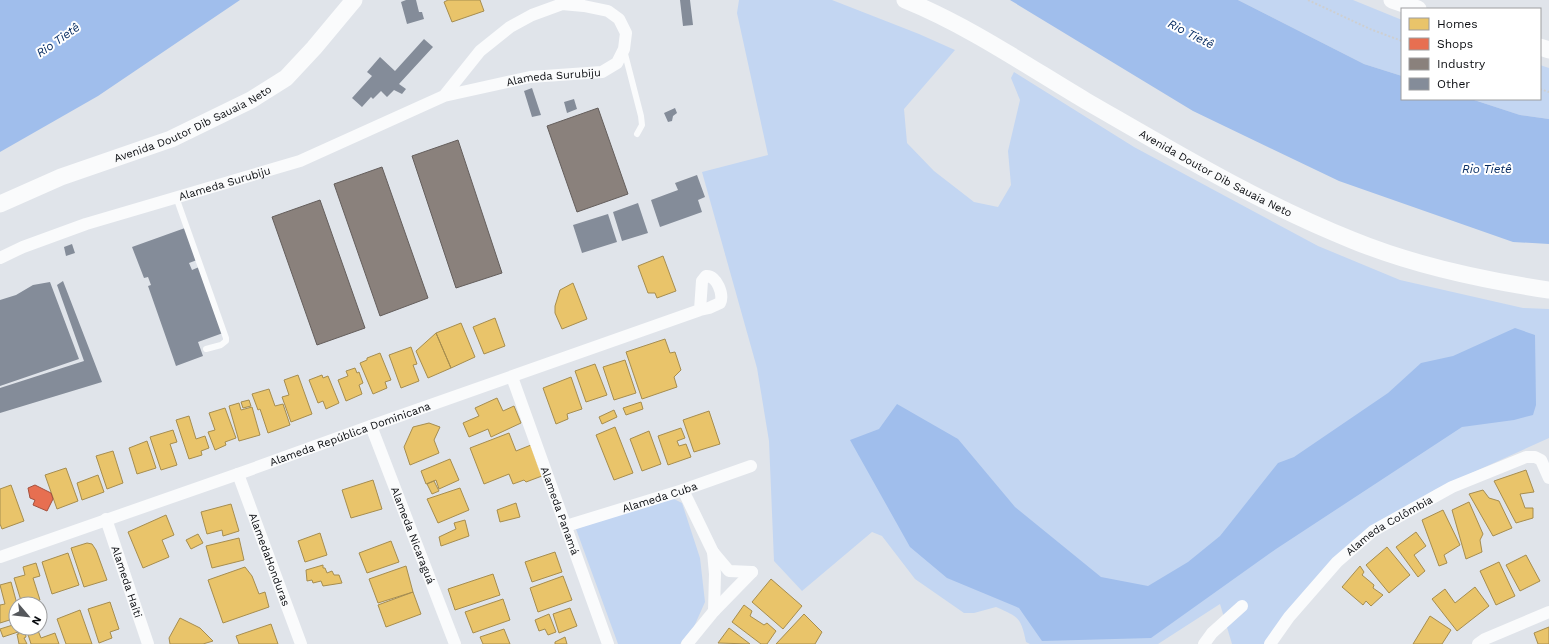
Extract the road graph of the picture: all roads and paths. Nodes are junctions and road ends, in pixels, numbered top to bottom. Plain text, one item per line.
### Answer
1 (354, 0) edge
2 (905, 0) edge
3 (1308, 0) edge
4 (1392, 0) edge
5 (1415, 8) edge
6 (1401, 41) edge
7 (624, 49) junction
8 (444, 96) junction
9 (636, 134) dead end
10 (176, 196) junction
11 (0, 204) edge
12 (0, 258) edge
13 (1549, 290) edge
14 (700, 310) dead end
15 (206, 349) dead end
16 (512, 377) junction
17 (371, 426) junction
18 (751, 466) dead end
19 (238, 474) junction
20 (1549, 478) edge
21 (682, 490) junction
22 (106, 519) junction
23 (566, 526) junction
24 (712, 552) junction
25 (0, 557) edge
26 (1242, 606) dead end
27 (714, 611) junction
28 (1549, 612) edge
29 (148, 644) edge
30 (301, 644) edge
31 (455, 644) edge
32 (608, 644) edge
33 (687, 644) edge
34 (1204, 644) edge
35 (1270, 644) edge
36 (1478, 644) edge

1 - 11 main road, Avenida Doutor Dib Sauaia Neto
2 - 13 main road, Avenida Doutor Dib Sauaia Neto
3 - 6 path
4 - 5 main road
7 - 8 street, Alameda Surubiju
7 - 8 street, Alameda Surubiju
7 - 9 lane
8 - 10 street, Alameda Surubiju
10 - 12 street, Alameda Surubiju
10 - 15 lane
14 - 16 street, Alameda República Dominicana
16 - 17 street, Alameda República Dominicana
16 - 23 street, Alameda Panamá
17 - 19 street, Alameda República Dominicana
17 - 31 street, Alameda Nicaraguá
18 - 21 street, Alameda Cuba
19 - 22 street, Alameda República Dominicana
19 - 30 street, AlamedaHonduras
20 - 35 street, Alameda Colômbia
21 - 23 street, Alameda Cuba
21 - 24 street
22 - 25 street, Alameda República Dominicana
22 - 29 street, Alameda Haiti
23 - 32 street, Alameda Panamá
24 - 27 street
24 - 27 street
26 - 34 street
27 - 33 street
28 - 36 street

